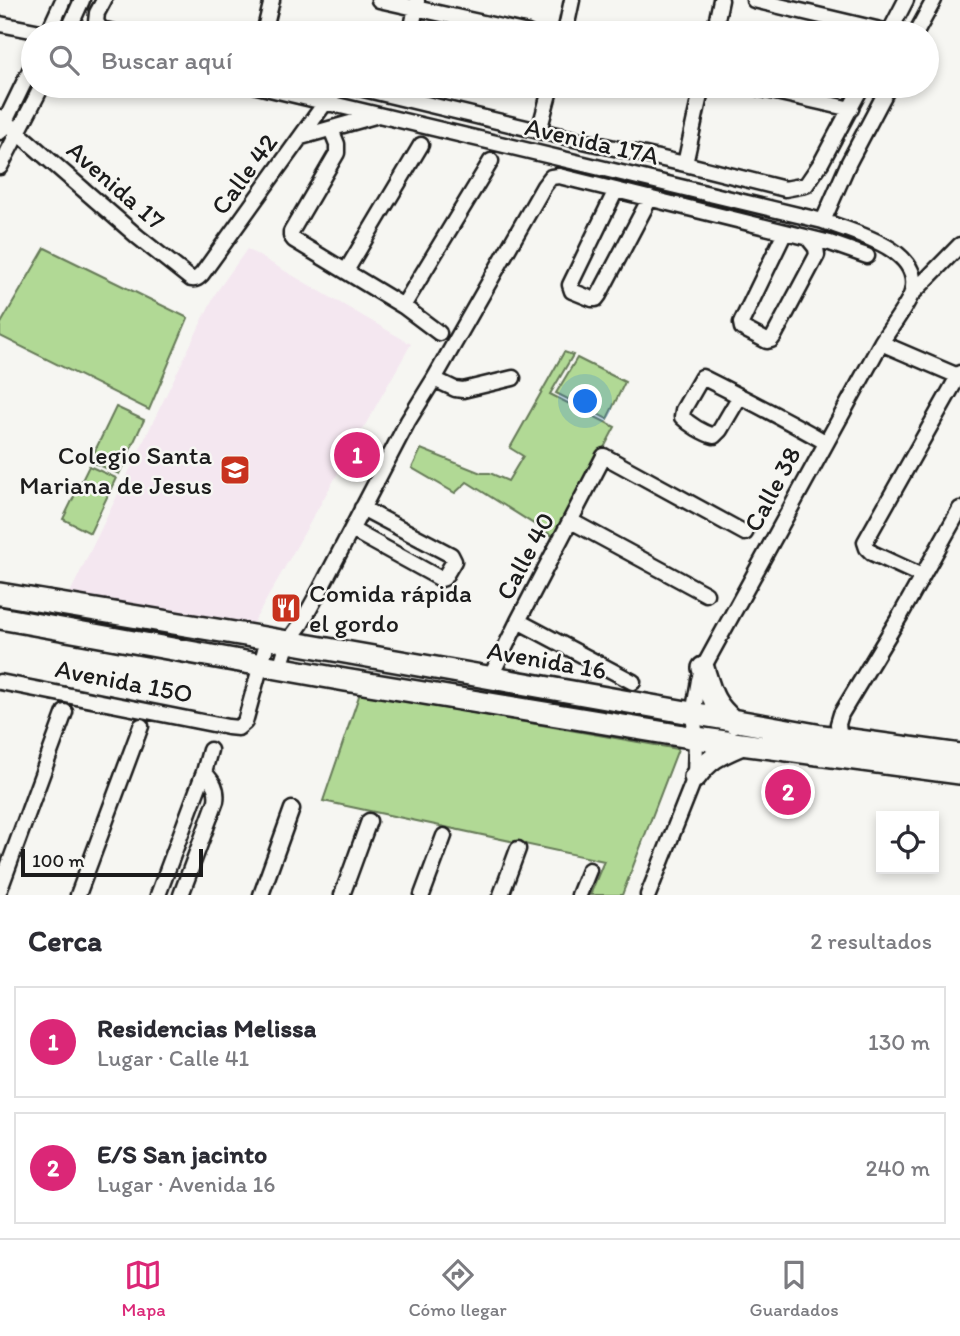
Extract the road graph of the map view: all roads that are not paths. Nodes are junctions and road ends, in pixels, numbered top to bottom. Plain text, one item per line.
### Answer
1 (63, 0) edge
2 (82, 0) edge
3 (104, 0) edge
4 (272, 0) edge
5 (379, 0) edge
6 (572, 0) edge
7 (721, 0) edge
8 (754, 0) edge
9 (906, 0) edge
10 (934, 0) edge
11 (417, 4) edge
12 (53, 21) edge
13 (72, 21) edge
14 (96, 21) edge
15 (267, 21) edge
16 (482, 21) edge
17 (568, 21) edge
18 (717, 21) edge
19 (840, 21) edge
20 (895, 21) edge
21 (923, 21) edge
22 (0, 24) edge
23 (21, 28) edge
24 (21, 87) edge
25 (36, 98) edge
26 (305, 98) edge
27 (421, 98) edge
28 (548, 98) edge
29 (699, 98) edge
30 (802, 98) edge
31 (856, 98) edge
32 (883, 98) edge
33 (325, 103) junction
34 (850, 109) junction
35 (376, 116) junction
36 (2, 124) edge
37 (331, 128) junction
38 (539, 131) junction
39 (19, 133) junction
40 (301, 138) junction
41 (421, 145) dead end
42 (491, 162) dead end
43 (685, 163) junction
44 (0, 167) edge
45 (616, 190) junction
46 (650, 198) junction
47 (823, 221) junction
48 (785, 232) junction
49 (808, 238) junction
50 (960, 245) edge
51 (867, 256) dead end
52 (346, 271) junction
53 (202, 274) joint
54 (912, 294) junction
55 (403, 306) junction
56 (439, 333) dead end
57 (881, 343) junction
58 (959, 374) edge
59 (513, 378) dead end
60 (434, 379) junction
61 (740, 396) dead end
62 (825, 442) junction
63 (362, 508) junction
64 (960, 509) edge
65 (571, 521) junction
66 (352, 530) junction
67 (745, 533) dead end
68 (417, 537) junction
69 (404, 559) junction
70 (922, 576) junction
71 (0, 594) edge
72 (706, 594) dead end
73 (0, 618) edge
74 (518, 621) junction
75 (278, 641) junction
76 (271, 666) junction
77 (704, 668) junction
78 (490, 678) junction
79 (0, 682) edge
80 (633, 682) dead end
81 (65, 712) dead end
82 (693, 715) junction
83 (734, 722) junction
84 (141, 726) dead end
85 (696, 737) junction
86 (839, 739) junction
87 (742, 744) junction
88 (210, 750) dead end
89 (960, 755) edge
90 (204, 772) junction
91 (960, 773) edge
92 (695, 777) junction
93 (292, 809) dead end
94 (369, 821) dead end
95 (444, 836) dead end
96 (518, 849) dead end
97 (589, 870) dead end
98 (0, 889) edge
99 (163, 894) edge
100 (78, 895) edge
101 (181, 895) edge
102 (261, 895) edge
103 (342, 895) edge
104 (422, 895) edge
105 (501, 895) edge
106 (579, 895) edge
107 (648, 895) edge

1 - 12 street
2 - 13 street
3 - 14 street
4 - 15 street
5 - 11 street
6 - 17 street
7 - 18 street
8 - 19 street
9 - 20 street
10 - 21 street
11 - 16 street
22 - 23 street
24 - 36 street
25 - 39 street
26 - 33 street, Avenida 17A
27 - 38 street
28 - 38 street
29 - 43 street
30 - 34 street
31 - 34 street
32 - 47 street
33 - 35 street, Avenida 17A
33 - 40 street, Calle 42
34 - 43 street
35 - 37 street
35 - 47 street, Avenida 17A
36 - 39 street, Avenida 17
37 - 40 street
37 - 52 street
38 - 43 street
39 - 44 street
39 - 53 street, Avenida 17
40 - 53 street, Calle 42
41 - 52 street
42 - 55 street
45 - 46 street
45 - 46 street
45 - 60 street
46 - 48 street
47 - 54 street, Avenida 17A
48 - 49 street
48 - 49 street
49 - 51 street
50 - 54 street, Calle 38
52 - 55 street
54 - 57 street, Calle 38
55 - 56 street
57 - 58 street
57 - 62 street, Calle 38
58 - 70 street
59 - 60 street
60 - 63 street
61 - 62 street
62 - 77 street, Calle 38
63 - 66 street
63 - 68 street
64 - 70 street
65 - 67 street, Calle 40
65 - 72 street
65 - 74 street, Calle 40
66 - 69 street
66 - 75 street
68 - 69 street
68 - 69 street
70 - 86 street
71 - 75 highway, Avenida 16
73 - 76 highway, Avenida 16
74 - 78 street, Calle 40
74 - 80 street
75 - 76 street
75 - 78 highway, Avenida 16
76 - 79 street, Avenida 15O
76 - 85 highway, Avenida 16
77 - 82 street, Calle 38
77 - 83 highway
78 - 82 highway, Avenida 16
81 - 98 street
82 - 83 highway, Avenida 16
82 - 85 street, Calle 38
83 - 86 highway, Avenida 16
84 - 100 street
85 - 87 highway, Avenida 16
85 - 92 street, Calle 38
86 - 89 highway, Avenida 16
87 - 91 highway, Avenida 16
87 - 92 highway
88 - 90 street
90 - 99 street
90 - 101 street
92 - 107 street
93 - 102 street
94 - 103 street
95 - 104 street
96 - 105 street
97 - 106 street

